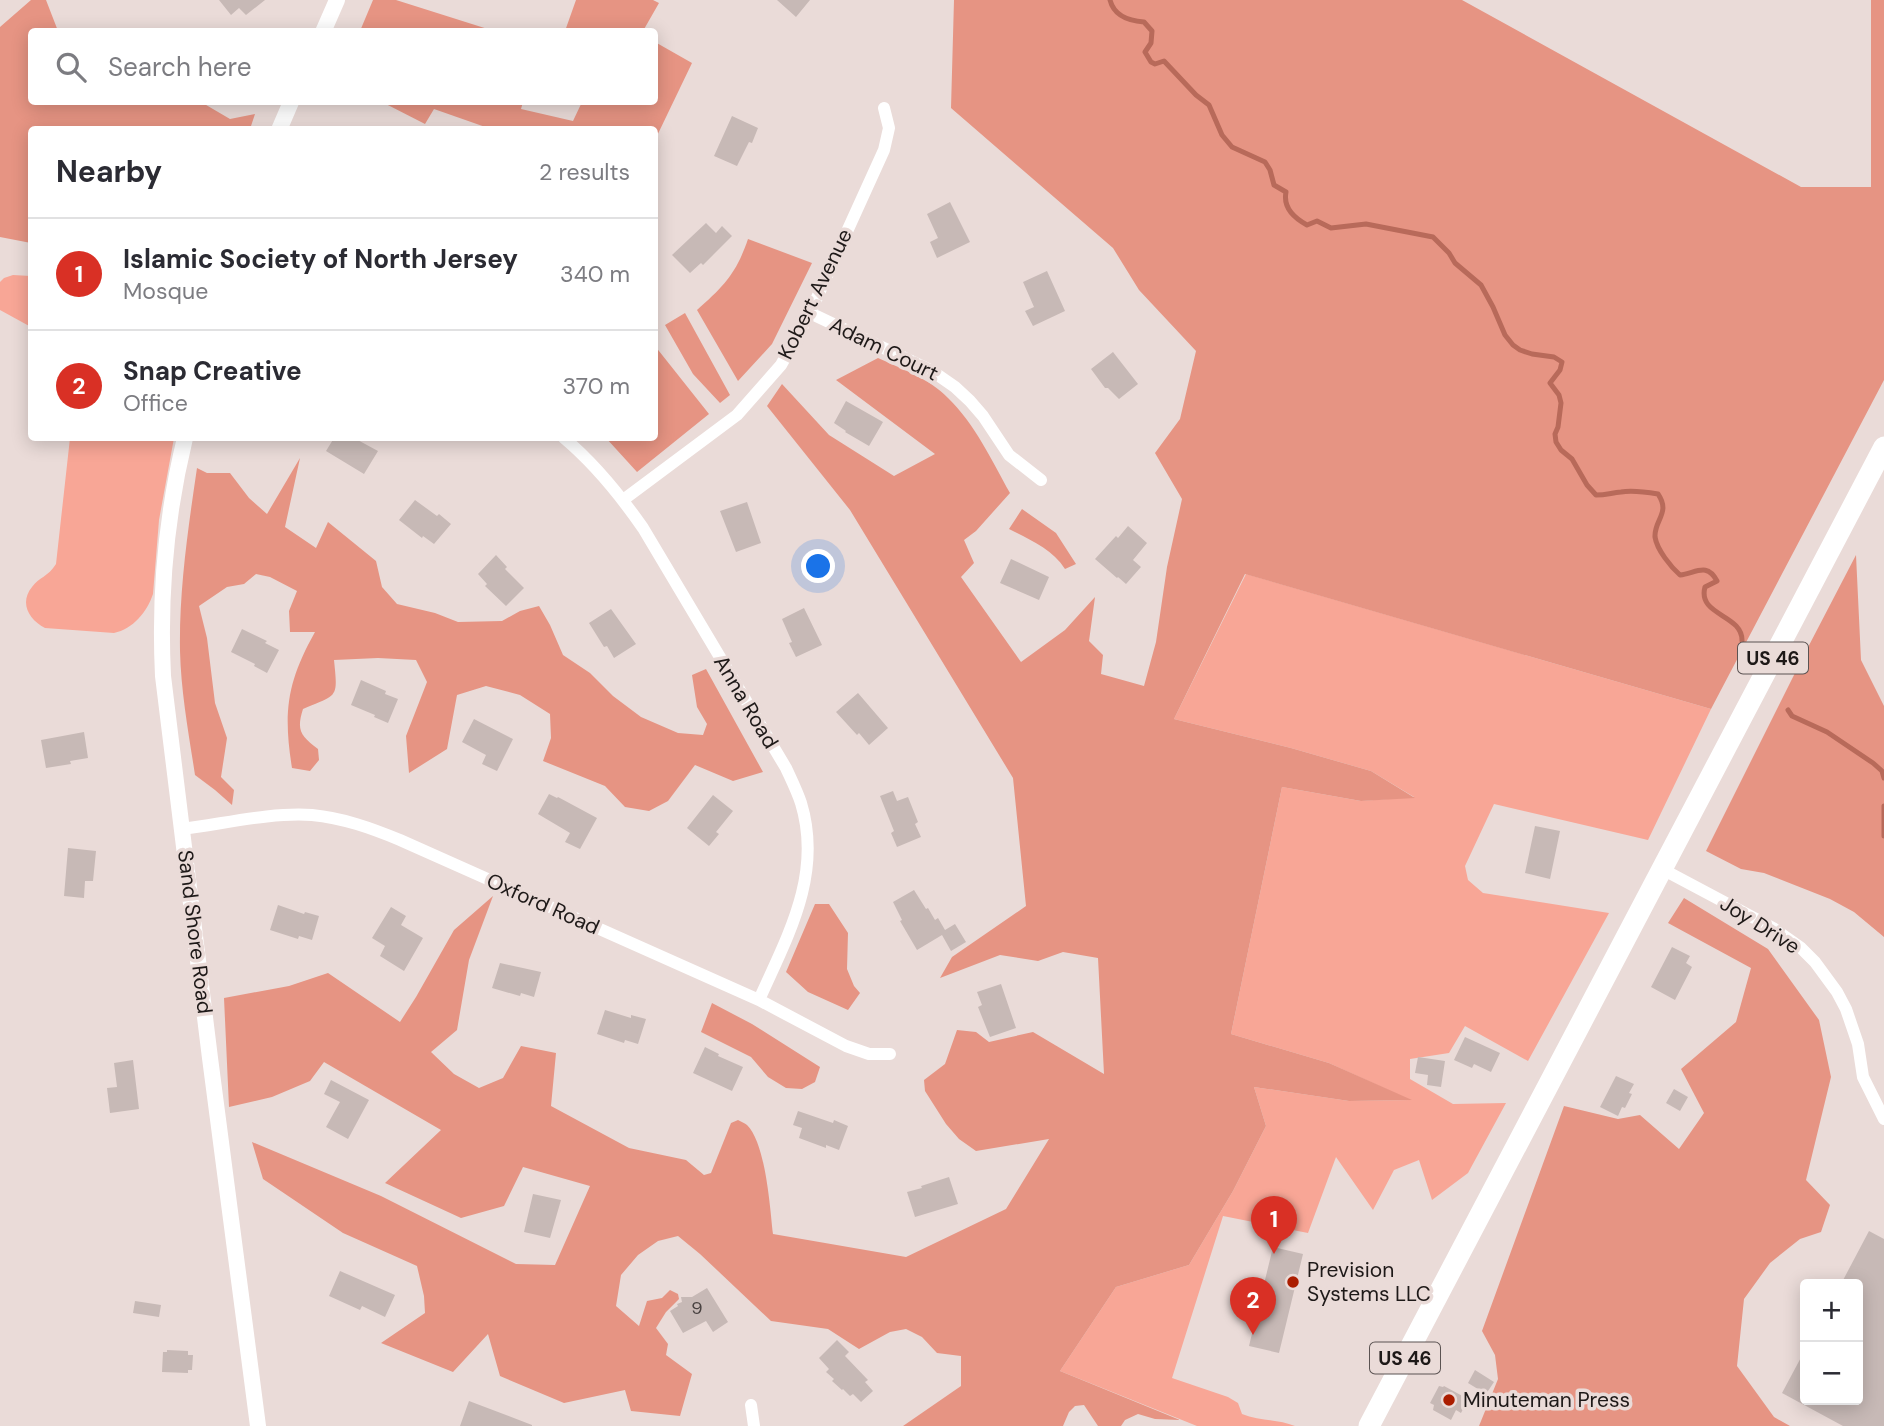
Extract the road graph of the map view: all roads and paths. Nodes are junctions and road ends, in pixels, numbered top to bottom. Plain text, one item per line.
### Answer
1 (337, 0) edge
2 (325, 28) edge
3 (290, 105) edge
4 (884, 108) dead end
5 (281, 126) edge
6 (810, 313) junction
7 (184, 441) edge
8 (568, 441) edge
9 (1884, 447) edge
10 (1041, 480) dead end
11 (623, 500) junction
12 (182, 830) junction
13 (1662, 869) junction
14 (759, 1000) junction
15 (890, 1054) dead end
16 (1884, 1119) edge
17 (751, 1405) dead end
18 (258, 1426) edge
19 (754, 1426) edge
20 (1369, 1426) edge

1 - 2 street
3 - 5 street
4 - 6 street, Kobert Avenue
6 - 10 street, Adam Court
6 - 11 street, Kobert Avenue
7 - 12 street, Sand Shore Road
8 - 11 street, Anna Road
9 - 13 main road, US 46
11 - 14 street, Anna Road
12 - 14 street, Oxford Road
12 - 18 street, Sand Shore Road
13 - 16 street, Joy Drive
13 - 20 main road, US 46
14 - 15 street, Oxford Road
17 - 19 street

